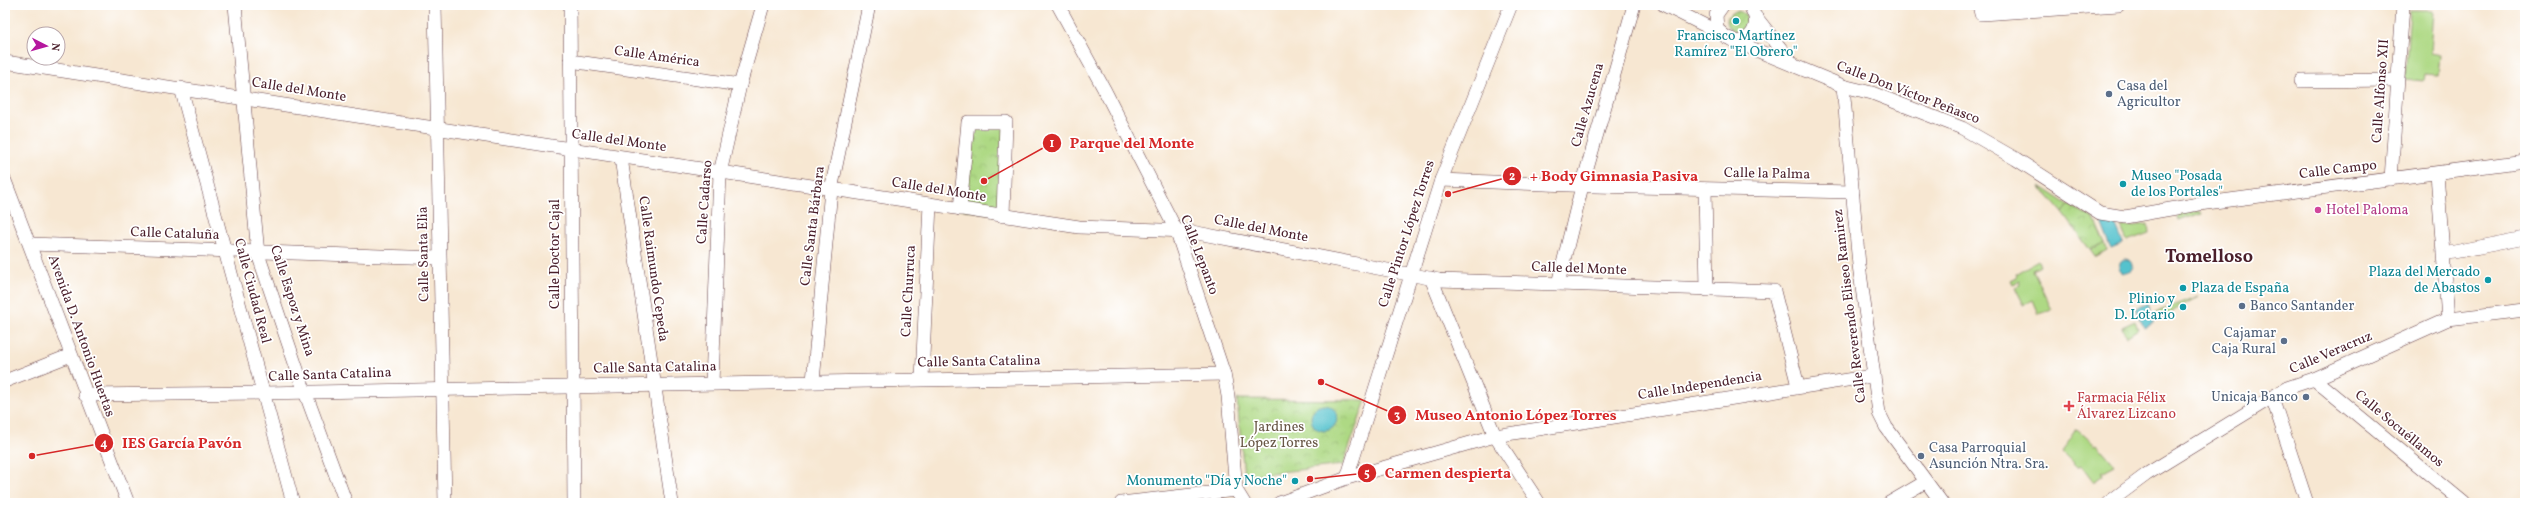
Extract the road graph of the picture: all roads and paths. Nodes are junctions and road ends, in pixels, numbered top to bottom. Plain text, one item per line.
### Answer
1 (235, 5) edge
2 (435, 5) edge
3 (570, 5) edge
4 (763, 5) edge
5 (869, 5) edge
6 (1058, 5) edge
7 (1511, 5) edge
8 (1634, 5) edge
9 (1664, 5) edge
10 (1723, 5) edge
11 (1749, 5) edge
12 (2119, 5) edge
13 (2403, 5) edge
14 (1980, 10) edge
15 (1756, 17) junction
16 (1720, 33) junction
17 (1732, 40) junction
18 (570, 61) junction
19 (5, 62) edge
20 (1794, 65) junction
21 (2398, 80) junction
22 (2301, 81) dead end
23 (740, 85) junction
24 (1843, 86) junction
25 (181, 88) junction
26 (243, 98) junction
27 (438, 128) junction
28 (571, 151) junction
29 (621, 158) junction
30 (2525, 161) edge
31 (720, 173) junction
32 (2437, 174) junction
33 (2391, 179) junction
34 (5, 180) edge
35 (1441, 180) junction
36 (1582, 186) junction
37 (1705, 189) junction
38 (831, 190) junction
39 (1853, 192) junction
40 (930, 204) junction
41 (960, 209) junction
42 (2154, 211) joint
43 (1003, 216) junction
44 (1176, 230) junction
45 (2525, 238) edge
46 (30, 244) junction
47 (225, 252) junction
48 (258, 254) junction
49 (2444, 254) junction
50 (440, 258) junction
51 (1412, 275) junction
52 (1431, 278) junction
53 (1558, 284) junction
54 (1707, 290) junction
55 (2525, 310) edge
56 (2448, 319) junction
57 (71, 355) junction
58 (1224, 374) junction
59 (1872, 376) junction
60 (922, 379) junction
61 (2314, 379) junction
62 (5, 381) edge
63 (813, 381) junction
64 (712, 383) junction
65 (654, 384) junction
66 (572, 385) junction
67 (1798, 386) junction
68 (441, 388) junction
69 (305, 391) junction
70 (264, 393) junction
71 (85, 394) junction
72 (2272, 397) junction
73 (1495, 436) junction
74 (1347, 478) junction
75 (1925, 482) junction
76 (1236, 490) junction
77 (128, 503) edge
78 (293, 503) edge
79 (346, 503) edge
80 (445, 503) edge
81 (574, 503) edge
82 (672, 503) edge
83 (1121, 503) edge
84 (1244, 503) edge
85 (1279, 503) edge
86 (1539, 503) edge
87 (1889, 503) edge
88 (1942, 503) edge
89 (2108, 503) edge
90 (2307, 503) edge
91 (2464, 503) edge

1 - 26 street, Calle Espoz y Mina
2 - 27 street, Calle Santa Elia
3 - 18 street, Calle Doctor Cajal
4 - 23 street, Calle Cadarso
5 - 38 street, Calle Santa Bárbara
6 - 44 street, Calle Lepanto
7 - 35 street, Calle Pintor López Torres
8 - 36 street, Calle Azucena
9 - 16 street
10 - 16 street
11 - 15 street
12 - 14 street
13 - 21 street, Calle Alfonso XII
15 - 17 street
15 - 20 street
16 - 17 street, Calle Don Víctor Peñasco
17 - 20 street, Calle Don Víctor Peñasco
18 - 23 street, Calle América
18 - 28 street, Calle Doctor Cajal
19 - 25 street, Calle del Monte
20 - 24 street, Calle Don Víctor Peñasco
21 - 22 street
21 - 33 street, Calle Alfonso XII
23 - 31 street, Calle Cadarso
24 - 39 street, Calle Reverendo Eliseo Ramirez
24 - 42 street, Calle Don Víctor Peñasco
25 - 26 street, Calle del Monte
25 - 47 street, Calle Ciudad Real
26 - 27 street, Calle del Monte
26 - 48 street, Calle Espoz y Mina
27 - 28 street, Calle del Monte
27 - 50 street, Calle Santa Elia
28 - 29 street, Calle del Monte
28 - 66 street, Calle Doctor Cajal
29 - 31 street, Calle del Monte
29 - 65 street, Calle Raimundo Cepeda
30 - 32 street, Calle Campo
31 - 38 street, Calle del Monte
31 - 64 street, Calle Cadarso
32 - 33 street, Calle Campo
32 - 49 street
33 - 42 street, Calle Campo
34 - 46 street, Avenida D. Antonio Huertas
35 - 36 street, Calle la Palma
35 - 51 street, Calle Pintor López Torres
36 - 37 street, Calle la Palma
36 - 53 street, Calle Azucena
37 - 39 street, Calle la Palma
37 - 54 street
38 - 40 street, Calle del Monte
38 - 63 street, Calle Santa Bárbara
39 - 59 street, Calle Reverendo Eliseo Ramirez
40 - 41 street, Calle del Monte
40 - 60 street, Calle Churruca
41 - 43 street, Calle del Monte
41 - 43 street
43 - 44 street, Calle del Monte
44 - 51 street, Calle del Monte
44 - 58 street, Calle Lepanto
45 - 49 street
46 - 47 street, Calle Cataluña
46 - 57 street, Avenida D. Antonio Huertas
47 - 48 street, Calle Cataluña
47 - 70 street, Calle Ciudad Real
48 - 50 street, Calle Cataluña
48 - 69 street, Calle Espoz y Mina
49 - 56 street
50 - 68 street, Calle Santa Elia
51 - 52 street, Calle del Monte
51 - 74 street, Calle Pintor López Torres
52 - 53 street, Calle del Monte
52 - 73 street
53 - 54 street, Calle del Monte
54 - 67 street, Calle del Monte
55 - 56 street, Calle Veracruz
56 - 61 street, Calle Veracruz
57 - 62 street
57 - 71 street, Avenida D. Antonio Huertas
58 - 60 street, Calle Santa Catalina
58 - 76 street, Calle Lepanto
59 - 67 street, Calle Independencia
59 - 75 street, Calle Reverendo Eliseo Ramirez
60 - 63 street, Calle Santa Catalina
61 - 72 street, Calle Veracruz
61 - 91 street, Calle Socuéllamos
63 - 64 street, Calle Santa Catalina
64 - 65 street, Calle Santa Catalina
65 - 66 street, Calle Santa Catalina
65 - 82 street, Calle Raimundo Cepeda
66 - 68 street, Calle Santa Catalina
66 - 81 street, Calle Doctor Cajal
67 - 73 street, Calle Independencia
68 - 69 street, Calle Santa Catalina
68 - 80 street, Calle Santa Elia
69 - 70 street, Calle Santa Catalina
69 - 79 street, Calle Espoz y Mina
70 - 71 street, Calle Santa Catalina
70 - 78 street, Calle Ciudad Real
71 - 77 street, Avenida D. Antonio Huertas
72 - 89 street, Calle Veracruz
72 - 90 street
73 - 74 street, Calle Independencia
73 - 86 street
74 - 85 street, Calle Independencia
75 - 87 street
75 - 88 street, Calle Reverendo Eliseo Ramirez
76 - 83 street
76 - 84 street

